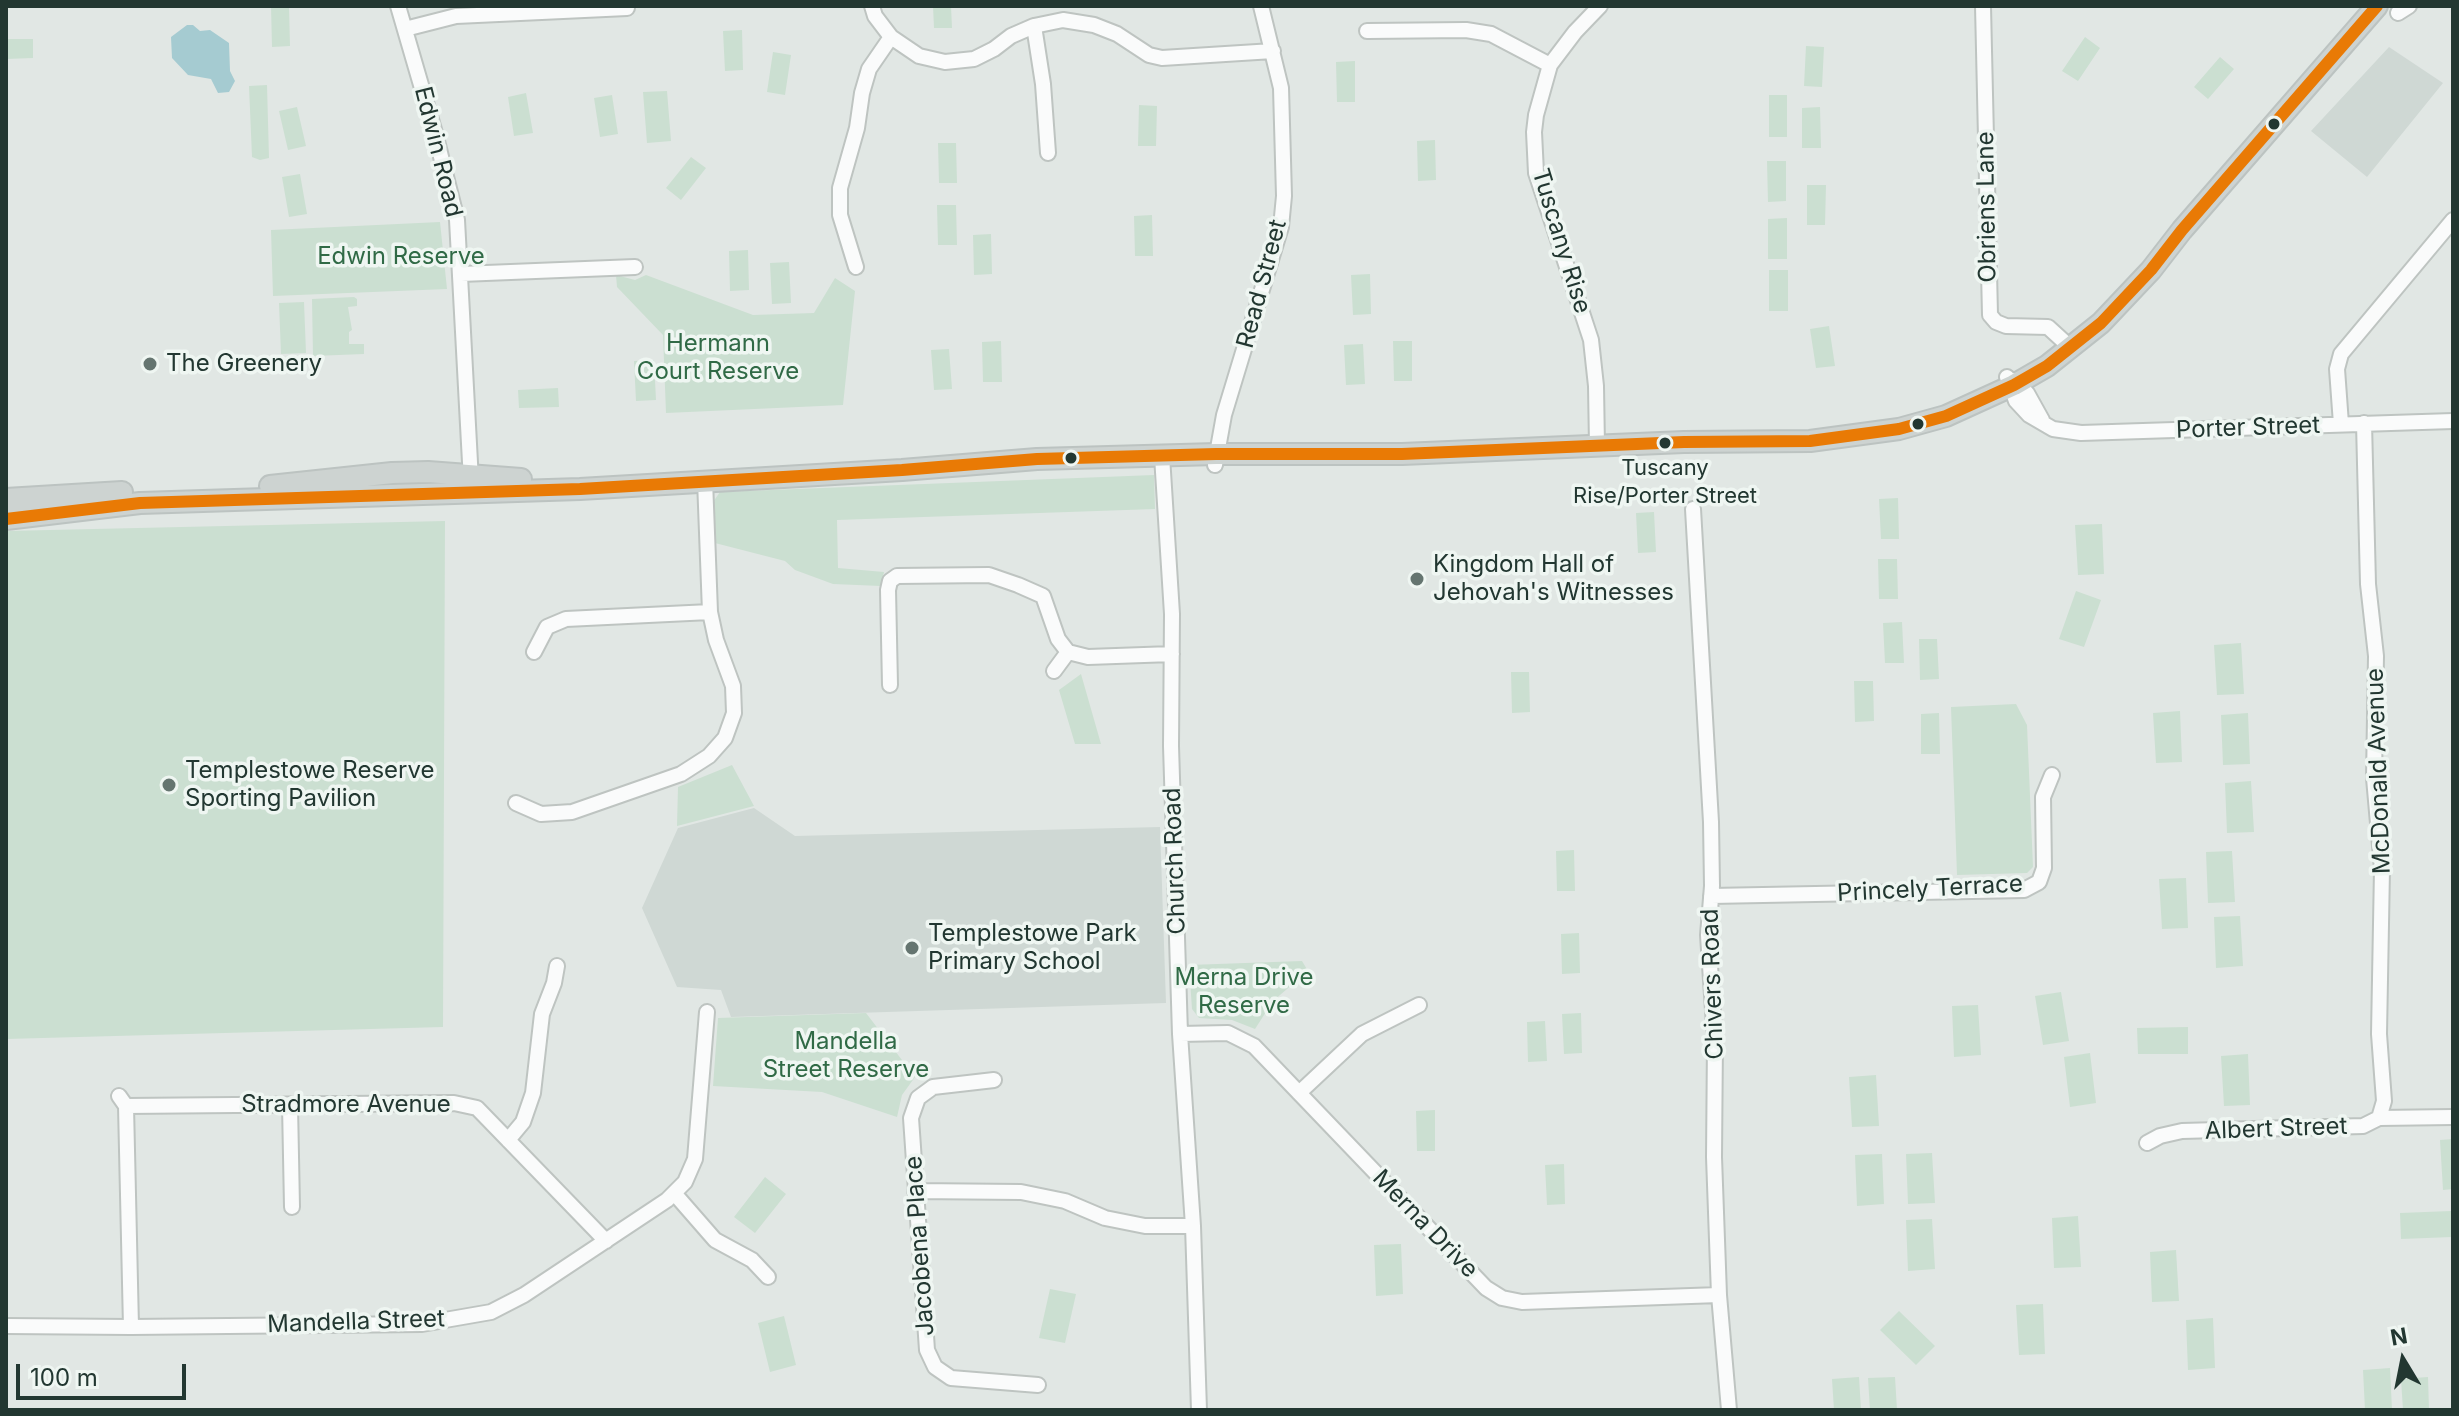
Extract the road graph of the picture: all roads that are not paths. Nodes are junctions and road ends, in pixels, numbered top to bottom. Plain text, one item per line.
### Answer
1 (398, 6) edge
2 (872, 6) edge
3 (1261, 6) edge
4 (1600, 6) edge
5 (1983, 6) edge
6 (2365, 6) edge
7 (2377, 6) edge
8 (627, 8) dead end
9 (1062, 13) edge
10 (1034, 26) junction
11 (405, 29) junction
12 (1367, 31) dead end
13 (891, 37) junction
14 (1273, 51) junction
15 (1550, 65) junction
16 (1048, 153) dead end
17 (2453, 220) edge
18 (2182, 230) junction
19 (635, 267) dead end
20 (856, 267) dead end
21 (461, 274) junction
22 (2066, 344) junction
23 (2012, 383) junction
24 (2453, 421) edge
25 (2364, 423) junction
26 (2341, 424) junction
27 (1597, 446) junction
28 (1216, 460) junction
29 (1163, 461) junction
30 (364, 475) junction
31 (705, 480) junction
32 (471, 484) junction
33 (379, 495) junction
34 (6, 499) edge
35 (1693, 509) dead end
36 (6, 519) edge
37 (710, 612) junction
38 (534, 652) dead end
39 (1068, 652) junction
40 (1172, 654) junction
41 (1054, 671) dead end
42 (890, 685) dead end
43 (2052, 775) dead end
44 (516, 803) dead end
45 (1711, 896) junction
46 (557, 966) dead end
47 (1419, 1005) dead end
48 (707, 1012) dead end
49 (1180, 1034) junction
50 (994, 1080) dead end
51 (1299, 1093) junction
52 (290, 1105) junction
53 (2453, 1117) edge
54 (2379, 1118) junction
55 (508, 1140) junction
56 (2147, 1143) dead end
57 (915, 1191) junction
58 (674, 1193) junction
59 (292, 1207) dead end
60 (1193, 1226) junction
61 (606, 1241) junction
62 (768, 1277) dead end
63 (1719, 1295) junction
64 (6, 1326) edge
65 (131, 1327) junction
66 (1038, 1385) dead end
67 (1199, 1410) edge
68 (1729, 1410) edge

1 - 11 street, Edwin Road
2 - 13 street
3 - 14 street, Read Street
4 - 15 street, Tuscany Rise
5 - 22 street, Obriens Lane
6 - 18 main road
7 - 18 main road
8 - 11 street
9 - 10 street
9 - 14 street
10 - 13 street
10 - 16 street
11 - 21 street, Edwin Road
12 - 15 street
13 - 20 street
14 - 28 street, Read Street
15 - 27 street, Tuscany Rise
17 - 26 street
18 - 22 main road
19 - 21 street
21 - 32 street, Edwin Road
22 - 23 main road
23 - 26 street, Porter Street
23 - 27 main road
24 - 25 street, Porter Street
25 - 26 street, Porter Street
25 - 54 street, McDonald Avenue
27 - 28 main road
28 - 29 main road
29 - 31 main road
29 - 40 street, Church Road
30 - 32 main road
30 - 33 street
30 - 34 main road
31 - 32 main road
31 - 37 street
32 - 33 main road
33 - 36 main road
35 - 45 street, Chivers Road
37 - 38 street
37 - 44 street
39 - 40 street
39 - 41 street
39 - 42 street
40 - 49 street, Church Road
43 - 45 street, Princely Terrace
45 - 63 street, Chivers Road
46 - 55 street
47 - 51 street
48 - 58 street, Mandella Street
49 - 51 street, Merna Drive
49 - 60 street, Church Road
50 - 57 street, Jacobena Place
51 - 63 street, Merna Drive
52 - 55 street, Stradmore Avenue
52 - 59 street
52 - 65 street, Stradmore Avenue
53 - 54 street, Albert Street
54 - 56 street, Albert Street
55 - 61 street, Stradmore Avenue
57 - 60 street
57 - 66 street, Jacobena Place
58 - 61 street, Mandella Street
58 - 62 street
60 - 67 street, Church Road
61 - 65 street, Mandella Street
63 - 68 street, Chivers Road
64 - 65 street, Mandella Street

